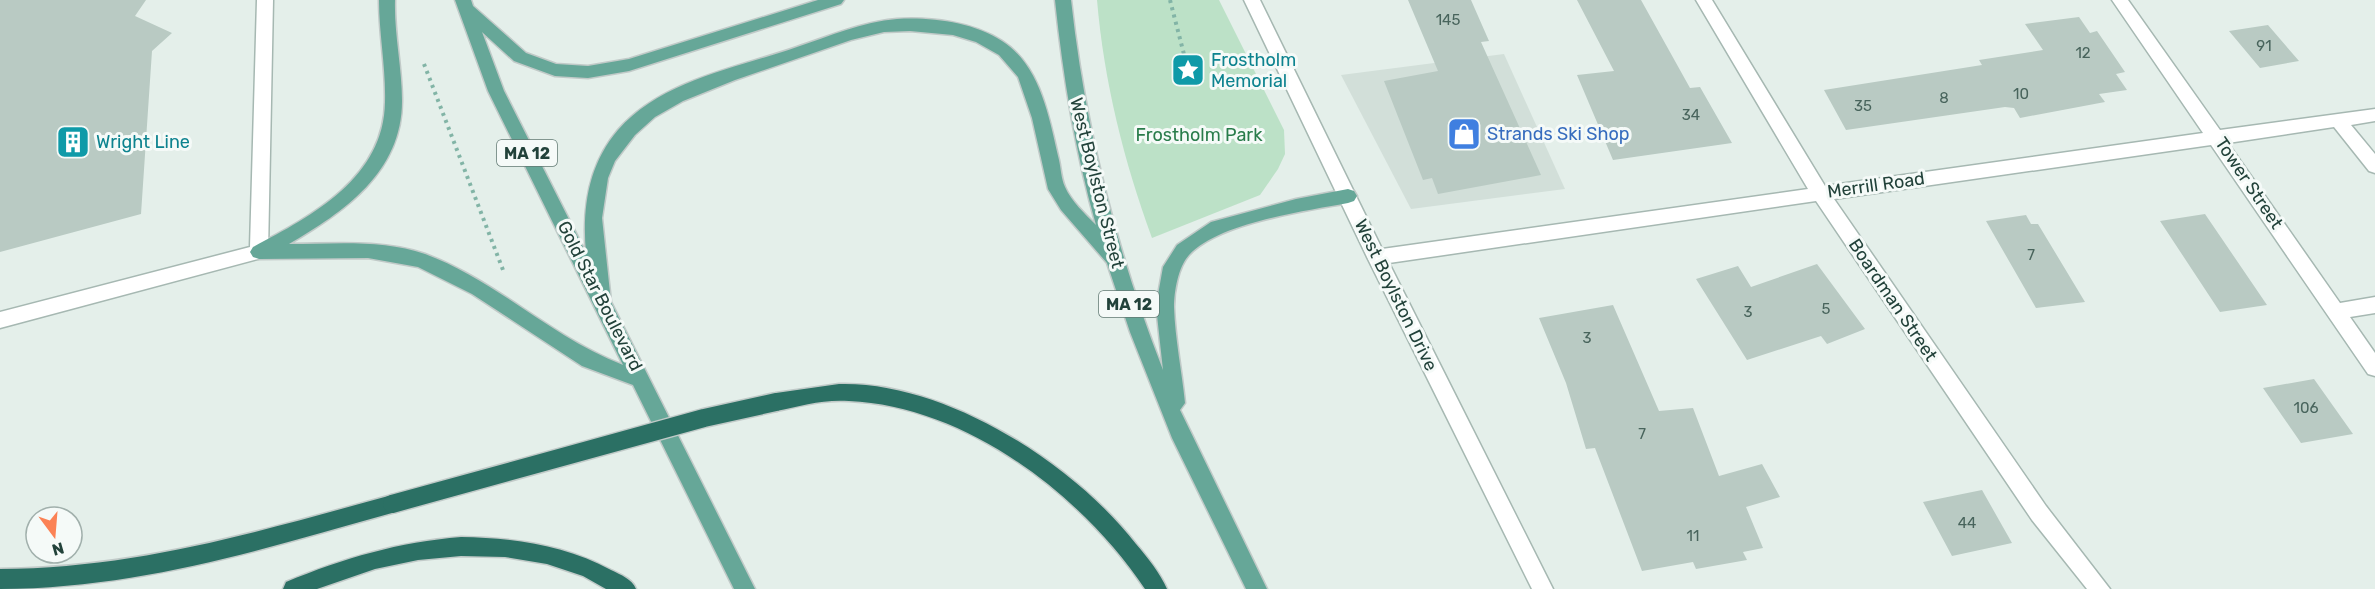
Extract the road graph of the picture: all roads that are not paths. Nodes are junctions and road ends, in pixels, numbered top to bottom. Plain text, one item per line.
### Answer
1 (265, 0) edge
2 (387, 0) edge
3 (836, 0) edge
4 (1063, 0) edge
5 (1252, 0) edge
6 (1704, 0) edge
7 (2120, 0) edge
8 (464, 3) edge
9 (2375, 115) edge
10 (2338, 120) junction
11 (2217, 138) junction
12 (2375, 166) edge
13 (1820, 193) junction
14 (1348, 196) junction
15 (259, 252) junction
16 (1376, 257) junction
17 (1114, 259) junction
18 (602, 302) junction
19 (2375, 305) edge
20 (2336, 310) junction
21 (0, 320) edge
22 (2375, 368) edge
23 (642, 380) junction
24 (1182, 437) junction
25 (0, 579) edge
26 (293, 589) edge
27 (626, 589) edge
28 (745, 589) edge
29 (1157, 589) edge
30 (1257, 589) edge
31 (1543, 589) edge
32 (2100, 589) edge

1 - 15 street
2 - 15 main road
3 - 8 main road
4 - 17 main road, West Boylston Street / MA 12
5 - 14 street, West Boylston Drive
6 - 13 street, Boardman Street
7 - 11 street, Tower Street
8 - 18 main road, Gold Star Boulevard / MA 12
9 - 10 street, Merrill Road
10 - 11 street, Merrill Road
10 - 12 street
11 - 13 street, Merrill Road
11 - 20 street, Tower Street
13 - 16 street, Merrill Road
13 - 32 street, Boardman Street
14 - 16 street, West Boylston Drive
14 - 24 main road
15 - 21 street
15 - 23 main road
16 - 31 street, West Boylston Drive
17 - 18 main road
17 - 24 main road, West Boylston Street / MA 12
18 - 23 main road, Gold Star Boulevard / MA 12
19 - 20 street
20 - 22 street, Tower Street
23 - 28 main road, Gold Star Boulevard / MA 12
24 - 30 main road, West Boylston Street / MA 12
25 - 29 highway, bridge
26 - 27 highway

